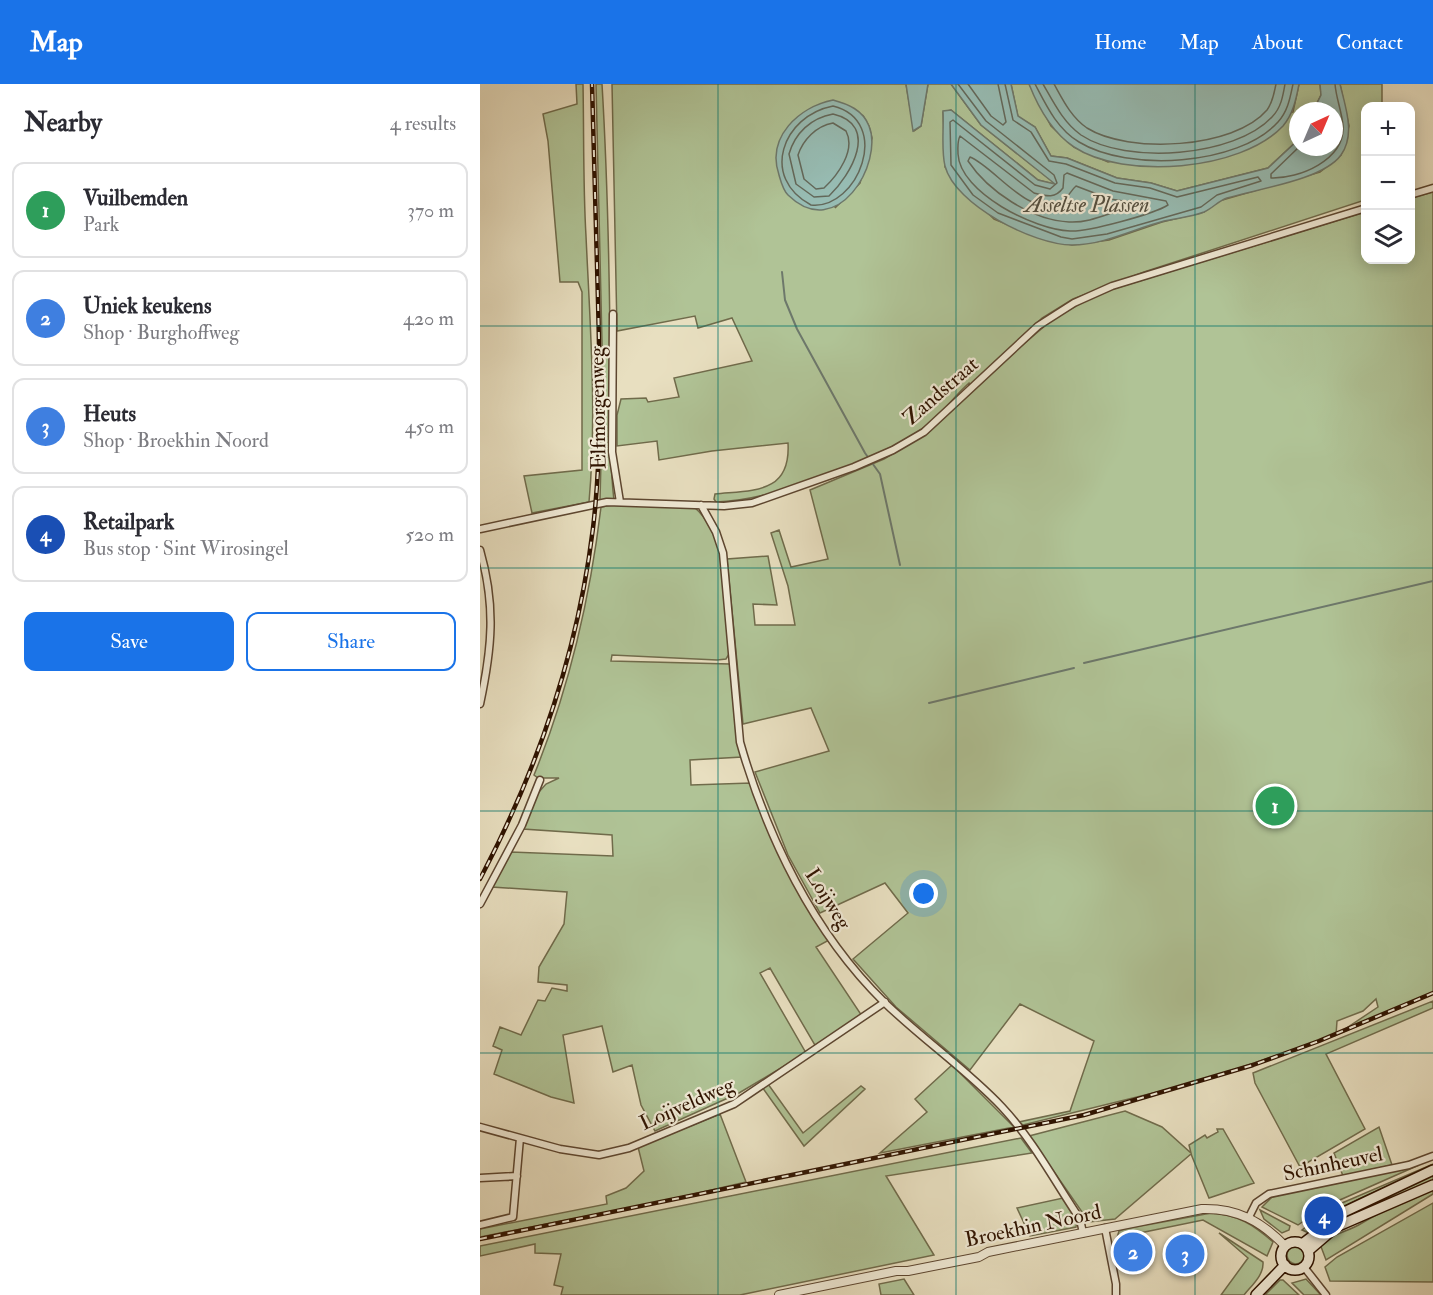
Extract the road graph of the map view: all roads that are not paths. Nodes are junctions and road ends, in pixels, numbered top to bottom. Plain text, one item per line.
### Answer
1 (1433, 188) edge
2 (1415, 193) edge
3 (1361, 209) edge
4 (613, 314) dead end
5 (620, 502) junction
6 (701, 505) junction
7 (480, 529) edge
8 (480, 550) edge
9 (480, 705) edge
10 (540, 780) dead end
11 (480, 904) edge
12 (885, 1002) junction
13 (480, 1127) edge
14 (520, 1138) junction
15 (1433, 1156) edge
16 (1433, 1170) edge
17 (517, 1176) junction
18 (480, 1178) edge
19 (1433, 1185) edge
20 (1249, 1217) junction
21 (480, 1225) edge
22 (1105, 1228) junction
23 (1083, 1233) junction
24 (1286, 1246) junction
25 (1305, 1247) junction
26 (1285, 1265) junction
27 (1304, 1267) junction
28 (779, 1295) edge
29 (1116, 1295) edge
30 (1256, 1295) edge
31 (1326, 1295) edge

1 - 2 street
3 - 6 street, Zandstraat
4 - 5 street, Elfmorgenweg
5 - 6 street, Zandstraat
5 - 7 street, Zandstraat
6 - 12 street, Loijweg
8 - 9 street
10 - 11 street
12 - 14 street, Loijveldweg
12 - 23 street, Loijweg
13 - 14 street, Loijveldweg
14 - 17 street
15 - 20 street, Schinheuvel
16 - 25 main road
17 - 18 street
17 - 21 street
19 - 25 main road
20 - 22 street, Broekhin Noord
20 - 24 street, Broekhin Noord
22 - 23 street, Broekhin Noord
22 - 29 street
23 - 28 street, Broekhin Noord
24 - 25 main road
24 - 26 main road
25 - 27 main road
26 - 27 main road
26 - 30 main road
27 - 31 street

